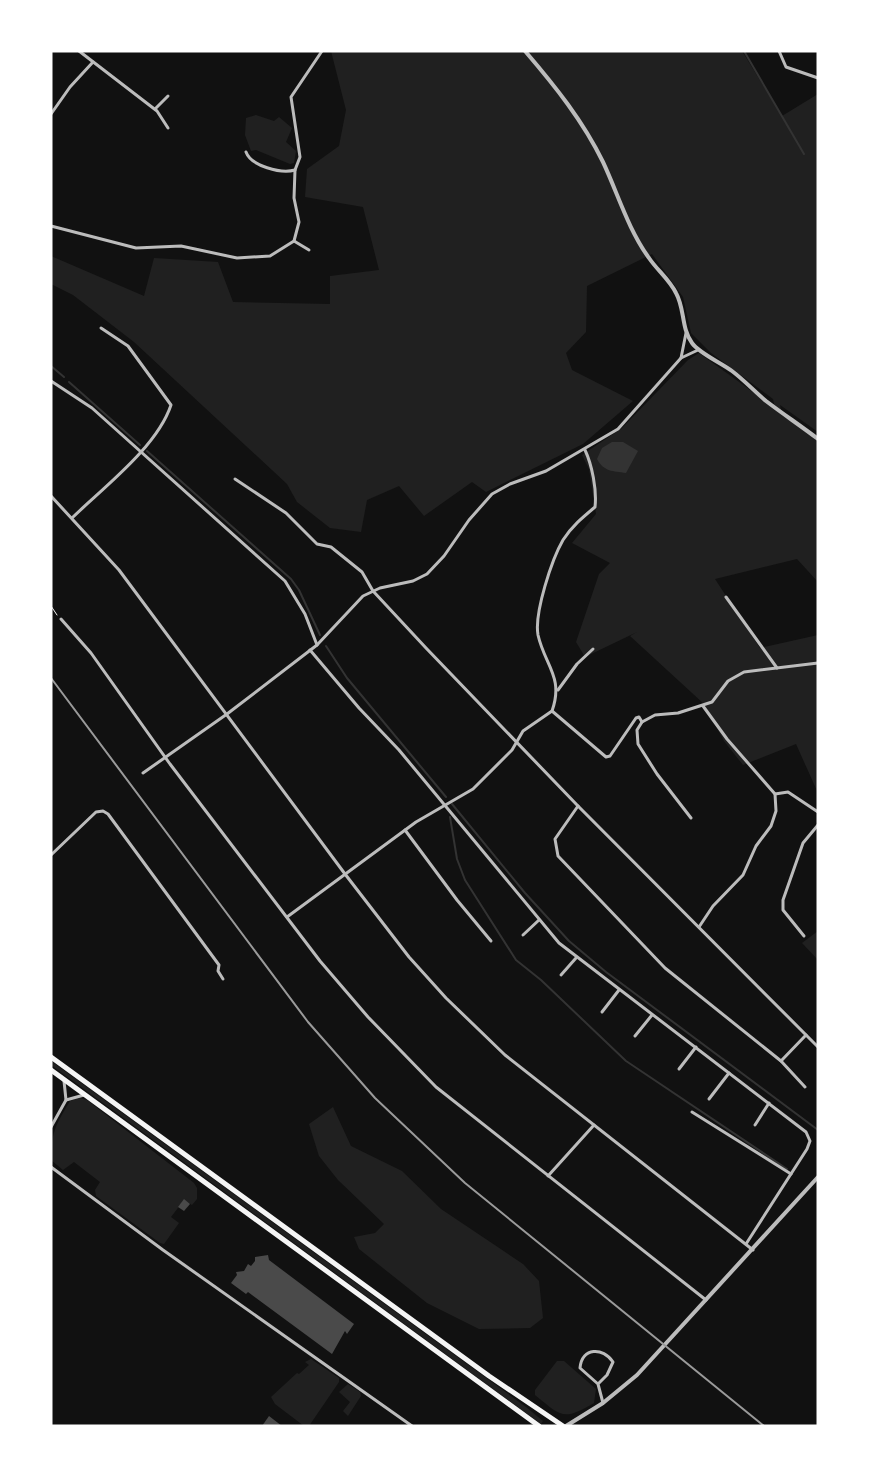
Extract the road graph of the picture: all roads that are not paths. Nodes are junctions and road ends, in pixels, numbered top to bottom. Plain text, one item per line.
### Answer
1 (79, 51) edge
2 (322, 51) edge
3 (525, 51) edge
4 (779, 51) edge
5 (93, 62) junction
6 (818, 78) edge
7 (168, 96) dead end
8 (154, 109) junction
9 (51, 114) edge
10 (168, 128) dead end
11 (246, 152) dead end
12 (295, 170) junction
13 (51, 226) edge
14 (294, 240) junction
15 (309, 250) dead end
16 (101, 328) dead end
17 (686, 333) junction
18 (698, 350) junction
19 (681, 358) junction
20 (51, 381) edge
21 (818, 439) edge
22 (585, 450) junction
23 (140, 452) junction
24 (235, 479) dead end
25 (51, 496) edge
26 (72, 518) junction
27 (373, 591) junction
28 (726, 597) dead end
29 (61, 619) road end
30 (317, 644) junction
31 (593, 649) dead end
32 (310, 650) junction
33 (818, 663) edge
34 (777, 668) junction
35 (558, 690) junction
36 (703, 706) junction
37 (552, 711) junction
38 (227, 714) junction
39 (642, 722) junction
40 (517, 740) junction
41 (166, 759) junction
42 (143, 773) dead end
43 (775, 794) junction
44 (445, 804) junction
45 (578, 806) junction
46 (818, 812) edge
47 (691, 818) dead end
48 (818, 825) edge
49 (405, 830) junction
50 (51, 855) edge
51 (345, 874) junction
52 (287, 916) junction
53 (539, 920) junction
54 (699, 926) junction
55 (523, 935) dead end
56 (804, 936) dead end
57 (491, 941) dead end
58 (576, 958) junction
59 (561, 975) dead end
60 (223, 979) dead end
61 (619, 990) junction
62 (602, 1012) dead end
63 (652, 1015) junction
64 (806, 1035) junction
65 (635, 1036) dead end
66 (696, 1047) junction
67 (818, 1047) edge
68 (51, 1057) edge
69 (781, 1061) junction
70 (679, 1069) dead end
71 (51, 1070) edge
72 (729, 1073) junction
73 (64, 1079) junction
74 (805, 1087) dead end
75 (86, 1095) junction
76 (708, 1099) dead end
77 (66, 1100) junction
78 (770, 1103) junction
79 (692, 1112) dead end
80 (594, 1125) junction
81 (754, 1125) dead end
82 (51, 1127) edge
83 (51, 1167) edge
84 (791, 1174) junction
85 (548, 1176) junction
86 (818, 1177) edge
87 (746, 1244) junction
88 (752, 1250) junction
89 (706, 1300) junction
90 (598, 1384) junction
91 (603, 1403) junction
92 (412, 1426) edge
93 (539, 1426) edge
94 (564, 1426) edge

1 - 5 street
2 - 12 street
3 - 17 street
4 - 6 street
5 - 8 street
5 - 9 street
7 - 8 street
8 - 10 street
11 - 12 street
12 - 14 street
13 - 14 street
14 - 15 street
16 - 23 street
17 - 18 street
17 - 19 street
18 - 19 street
18 - 21 street
19 - 22 street
20 - 23 street
22 - 27 street
22 - 35 street
23 - 26 street
23 - 30 street
24 - 27 street
25 - 26 street
26 - 38 street
27 - 30 street
27 - 40 street
28 - 34 street
29 - 41 street
30 - 32 street
31 - 35 street
32 - 38 street
32 - 44 street
33 - 34 street
34 - 36 street
35 - 37 street
36 - 39 street
36 - 43 street
37 - 39 street
37 - 40 street
38 - 41 street
38 - 51 street
39 - 47 street
40 - 44 street
40 - 45 street
41 - 42 street
41 - 52 street
43 - 46 street
43 - 54 street
44 - 49 street
44 - 53 street
45 - 54 street
45 - 69 street
48 - 56 street
49 - 51 street
49 - 57 street
50 - 60 street
51 - 52 street
51 - 80 street
52 - 85 street
53 - 55 street
53 - 58 street
54 - 64 street
58 - 59 street
58 - 61 street
61 - 62 street
61 - 63 street
63 - 65 street
63 - 66 street
64 - 67 street
64 - 69 street
66 - 70 street
66 - 72 street
68 - 94 highway
69 - 74 street
71 - 73 highway
72 - 76 street
72 - 78 street
73 - 75 highway
73 - 77 street
75 - 77 street
75 - 93 highway
77 - 82 street
78 - 81 street
78 - 84 street
79 - 84 street
80 - 85 street
80 - 87 street
83 - 92 street
84 - 87 street
85 - 89 street
86 - 88 street
87 - 88 street
88 - 89 street
89 - 91 street
90 - 90 street
90 - 91 street
91 - 94 street

